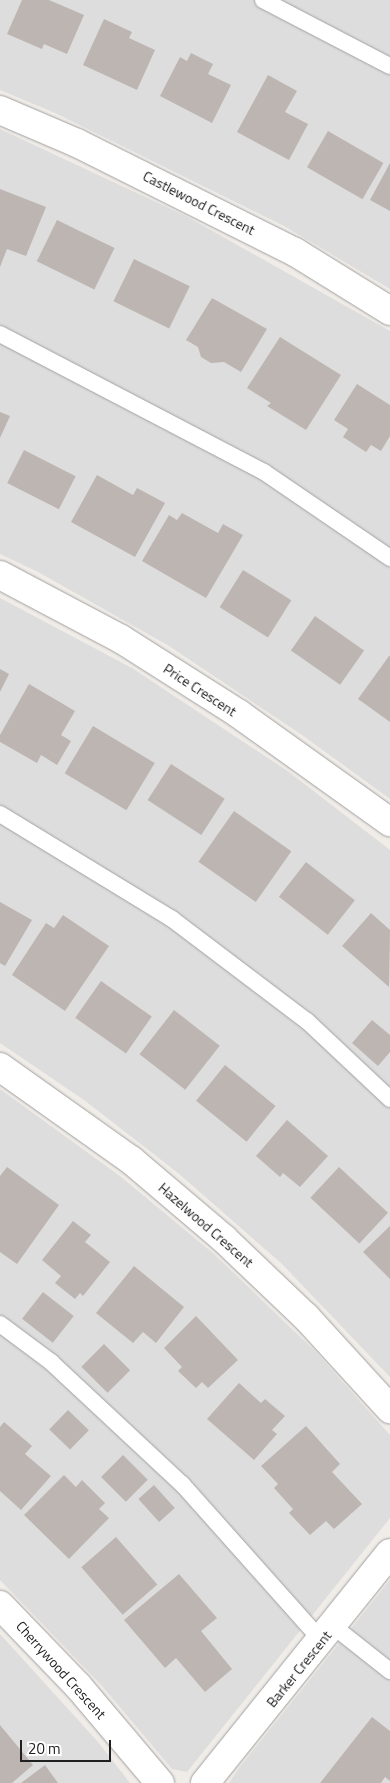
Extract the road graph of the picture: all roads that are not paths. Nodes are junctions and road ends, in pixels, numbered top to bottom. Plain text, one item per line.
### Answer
1 (263, 0) edge
2 (390, 66) edge
3 (0, 110) edge
4 (390, 311) edge
5 (0, 334) edge
6 (390, 558) edge
7 (0, 575) edge
8 (0, 814) edge
9 (390, 822) edge
10 (0, 1067) edge
11 (390, 1099) edge
12 (0, 1324) edge
13 (390, 1409) edge
14 (390, 1553) edge
15 (0, 1605) edge
16 (328, 1633) junction
17 (390, 1671) edge
18 (160, 1783) edge
19 (205, 1783) edge

1 - 2 lane
3 - 4 street, Castlewood Crescent
5 - 6 lane
7 - 9 street, Price Crescent
8 - 11 lane
10 - 13 street, Hazelwood Crescent
12 - 16 lane
14 - 16 street, Barker Crescent
15 - 18 street, Cherrywood Crescent
16 - 17 lane
16 - 19 street, Barker Crescent

